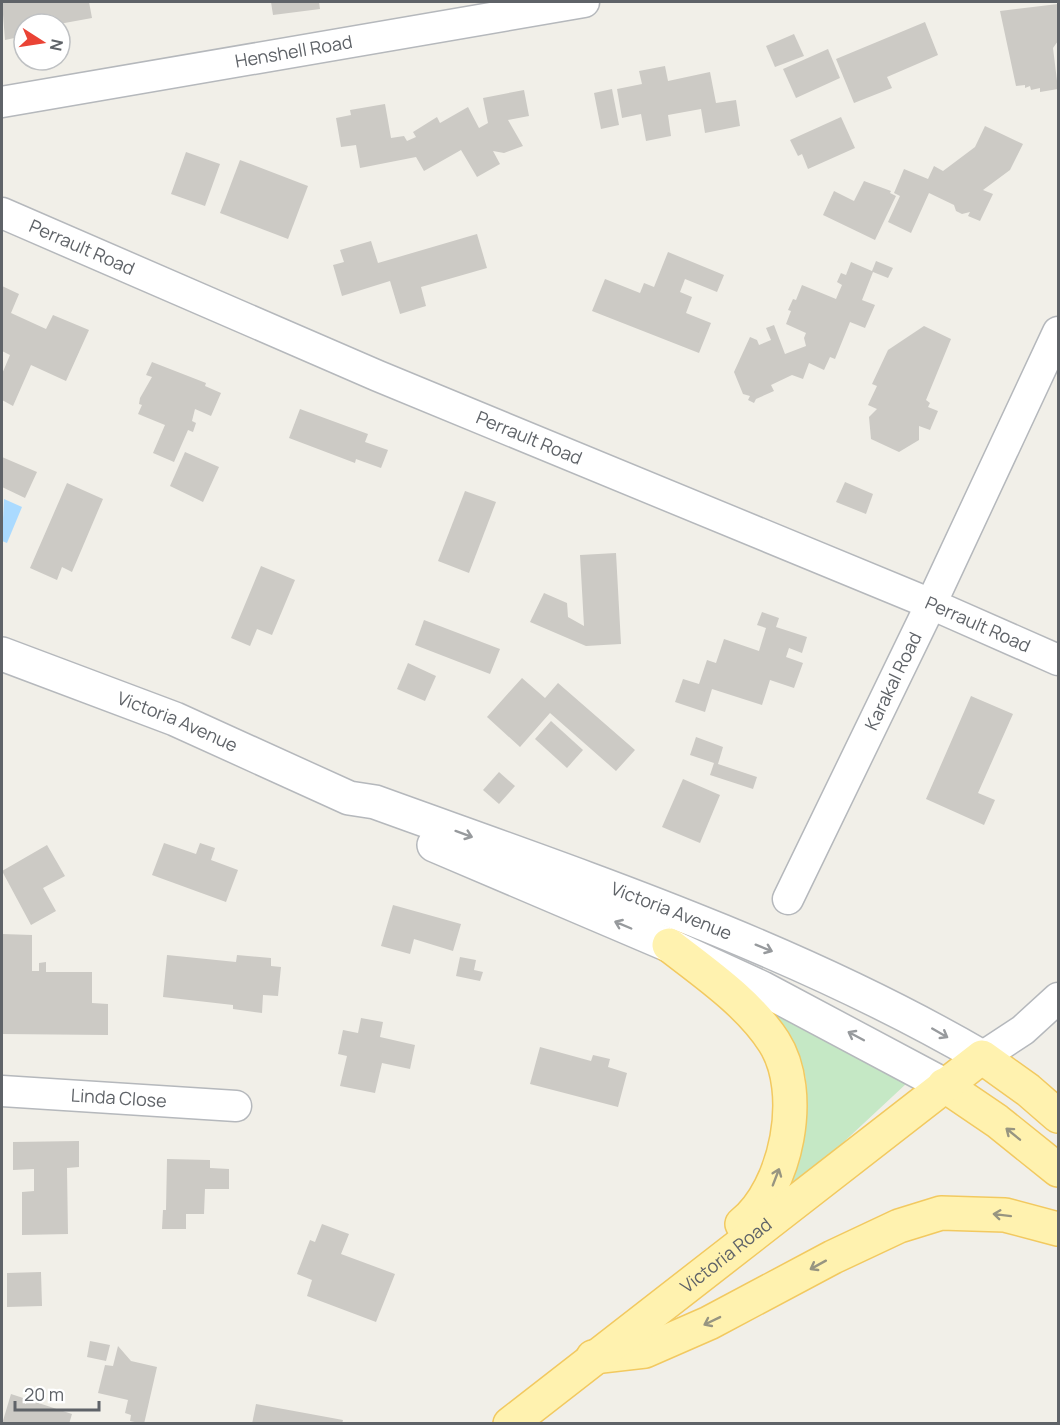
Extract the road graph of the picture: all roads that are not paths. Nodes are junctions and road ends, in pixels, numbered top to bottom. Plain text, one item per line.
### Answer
1 (584, 2) edge
2 (2, 102) edge
3 (2, 213) edge
4 (1059, 332) edge
5 (931, 604) junction
6 (2, 654) edge
7 (1059, 660) edge
8 (349, 798) junction
9 (788, 898) dead end
10 (669, 945) junction
11 (1059, 998) edge
12 (982, 1057) junction
13 (944, 1085) junction
14 (2, 1091) edge
15 (236, 1106) dead end
16 (1059, 1116) edge
17 (1059, 1170) edge
18 (1059, 1229) edge
19 (703, 1272) junction
20 (592, 1358) junction
21 (510, 1424) edge

1 - 2 street, Henshell Road
3 - 5 street, Perrault Road
4 - 5 street, Karakal Road
5 - 7 street, Perrault Road
5 - 9 street, Karakal Road
6 - 8 street, Victoria Avenue
10 -> 8 street, Victoria Avenue
8 -> 12 street, Victoria Avenue
13 -> 10 street, Victoria Avenue
19 -> 10 main road
11 - 12 street
12 - 13 main road, Victoria Road
12 - 16 main road
17 -> 13 main road
13 - 19 main road, Victoria Road
14 - 15 street, Linda Close
18 -> 20 main road
19 - 20 main road, Victoria Road
20 - 21 main road, Victoria Road

